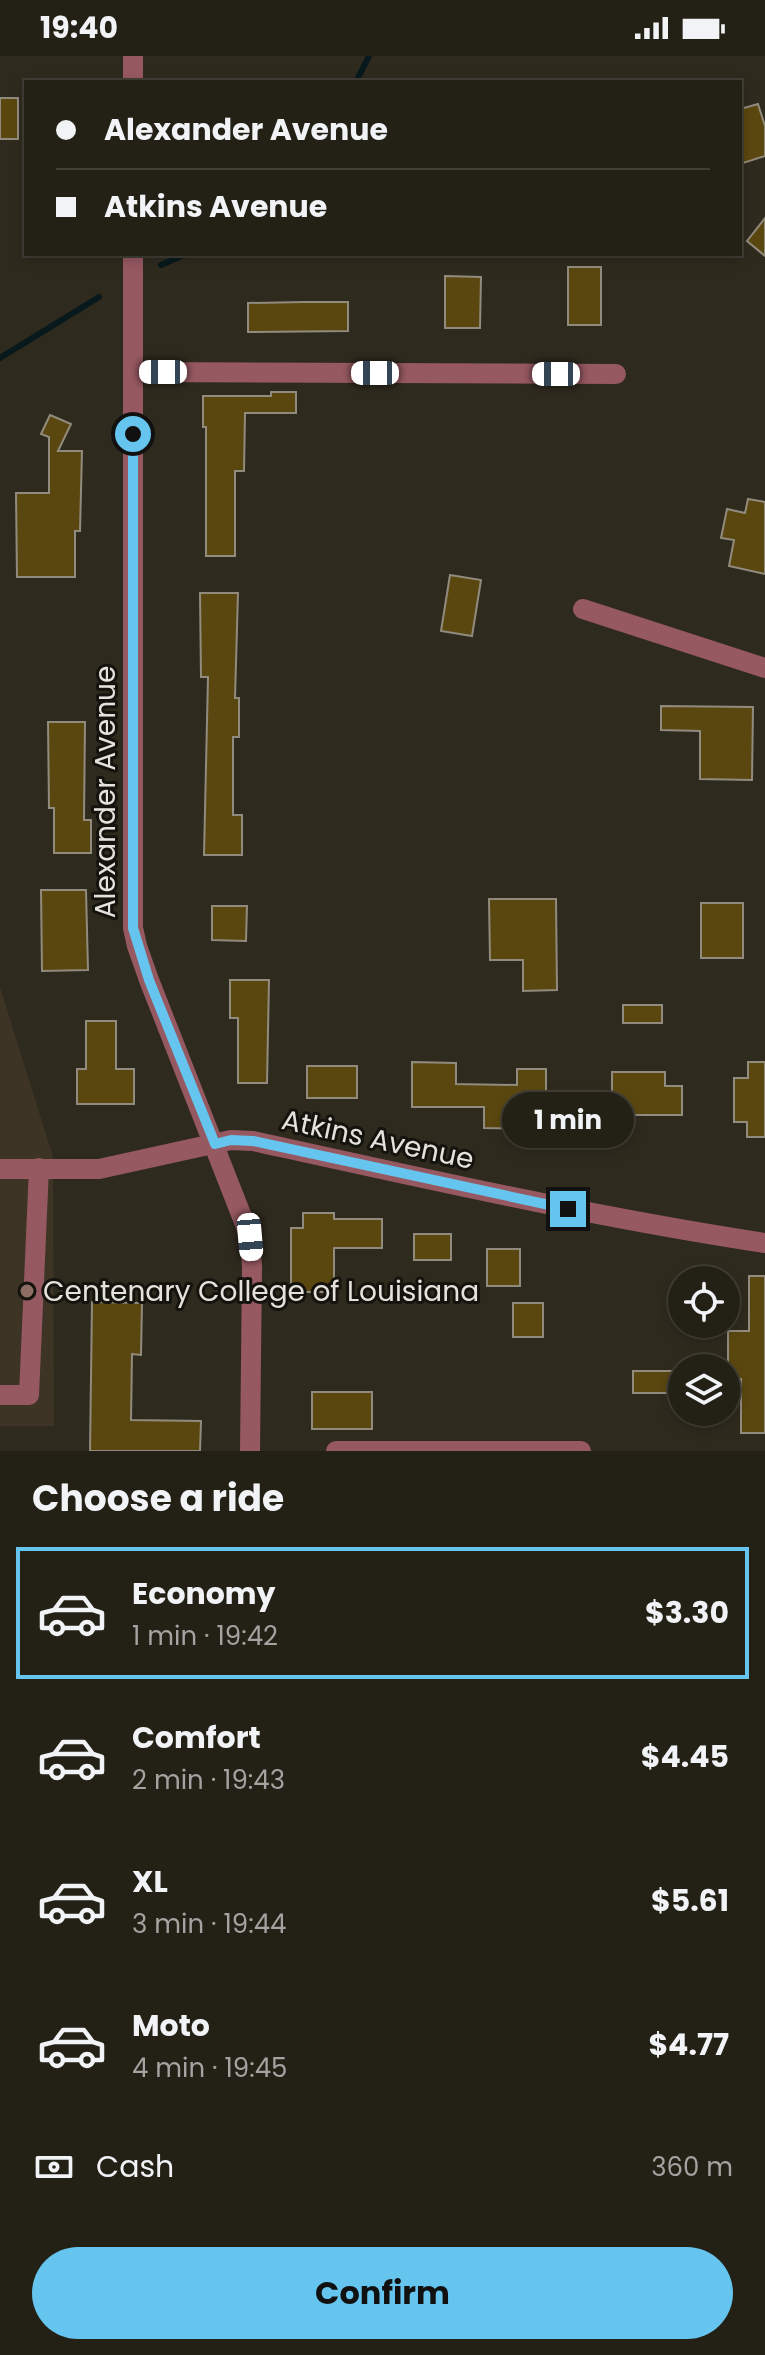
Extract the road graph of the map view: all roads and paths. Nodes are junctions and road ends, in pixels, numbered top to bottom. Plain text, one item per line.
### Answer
1 (133, 56) edge
2 (133, 80) edge
3 (133, 256) edge
4 (133, 372) junction
5 (616, 374) dead end
6 (583, 609) dead end
7 (765, 668) edge
8 (215, 1144) junction
9 (39, 1168) junction
10 (0, 1169) edge
11 (765, 1243) edge
12 (0, 1395) edge
13 (250, 1451) edge
14 (336, 1451) edge
15 (581, 1451) edge

1 - 2 street
3 - 4 street, Alexander Avenue
4 - 5 street
4 - 8 street, Alexander Avenue
6 - 7 street
8 - 9 street, Atkins Avenue
8 - 11 street, Atkins Avenue
8 - 13 street, Alexander Avenue
9 - 10 street, Atkins Avenue
9 - 12 street
14 - 15 street

